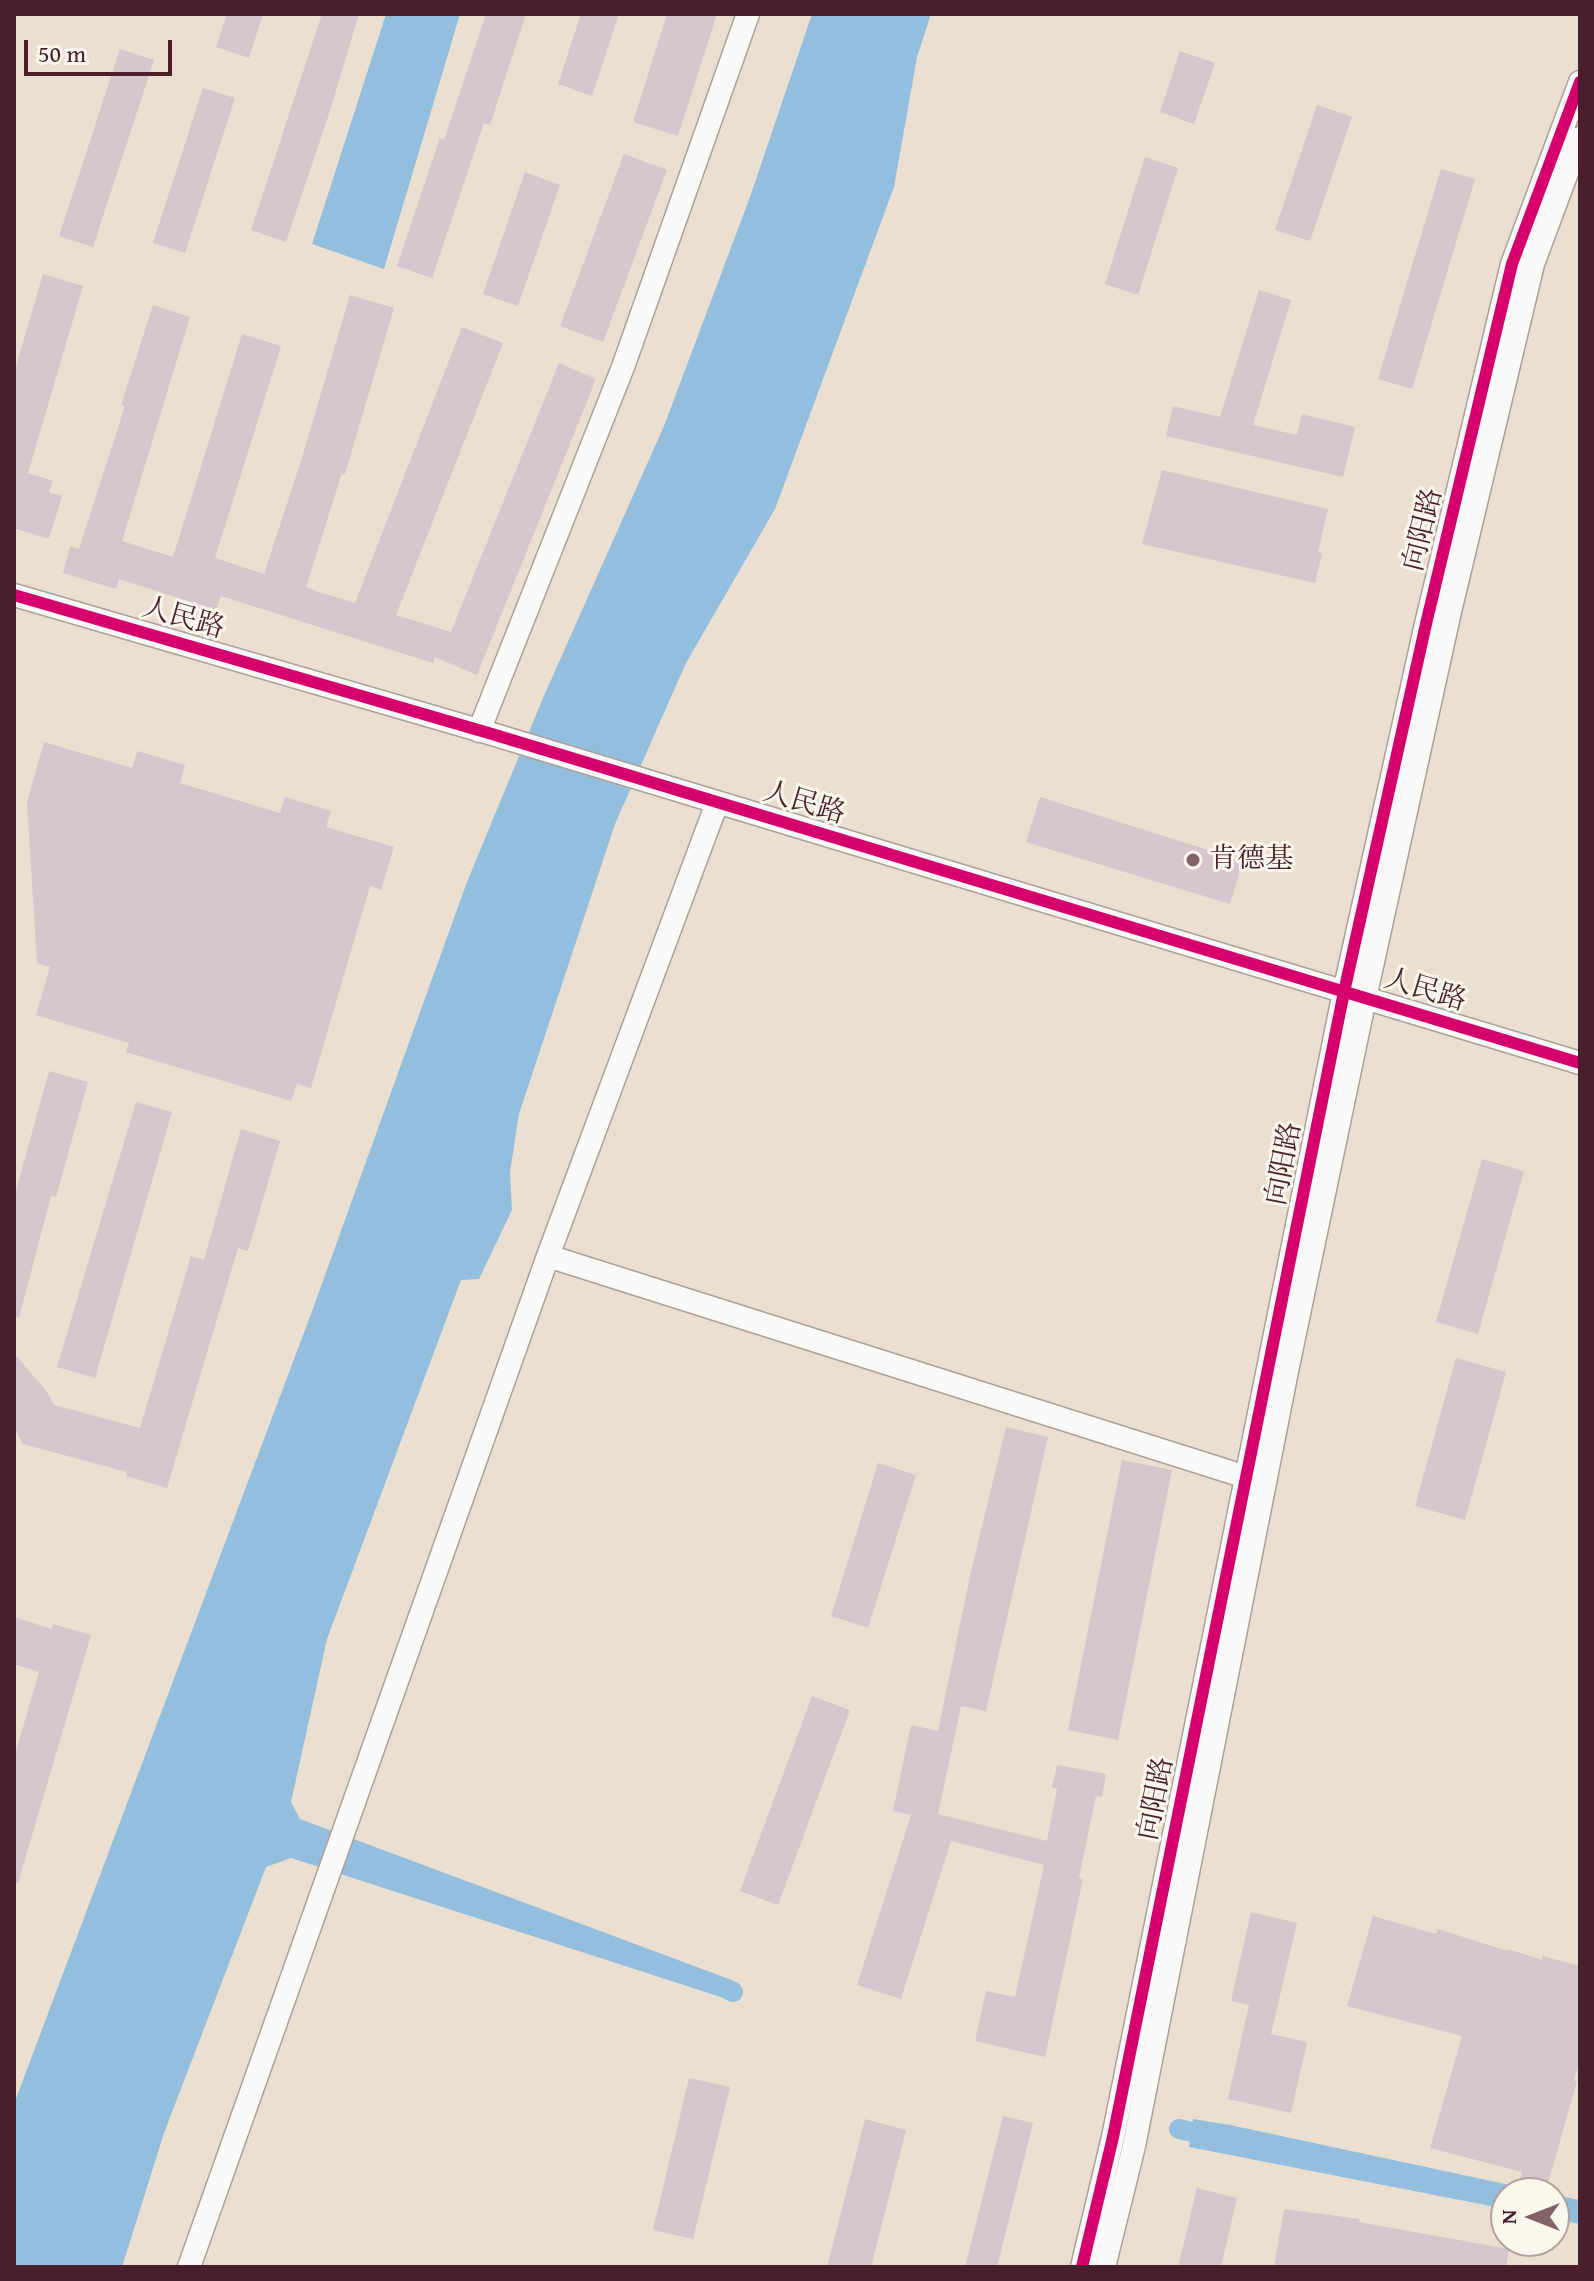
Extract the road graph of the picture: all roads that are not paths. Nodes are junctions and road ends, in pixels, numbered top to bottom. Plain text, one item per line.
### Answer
1 (748, 14) edge
2 (1580, 82) edge
3 (1580, 138) edge
4 (14, 595) edge
5 (479, 731) junction
6 (717, 803) junction
7 (1355, 995) junction
8 (1580, 1063) edge
9 (548, 1256) junction
10 (1246, 1477) junction
11 (189, 2267) edge
12 (1082, 2267) edge
13 (1104, 2267) edge

1 - 5 street
2 - 7 street, 向阳路
3 - 7 street, 向阳路
4 - 5 street, 人民路
5 - 6 street, 人民路
6 - 7 street, 人民路
6 - 9 street
7 - 8 street, 人民路
7 - 10 street, 向阳路
7 - 13 street, 向阳路
9 - 10 street
9 - 11 street
10 - 12 street, 向阳路

